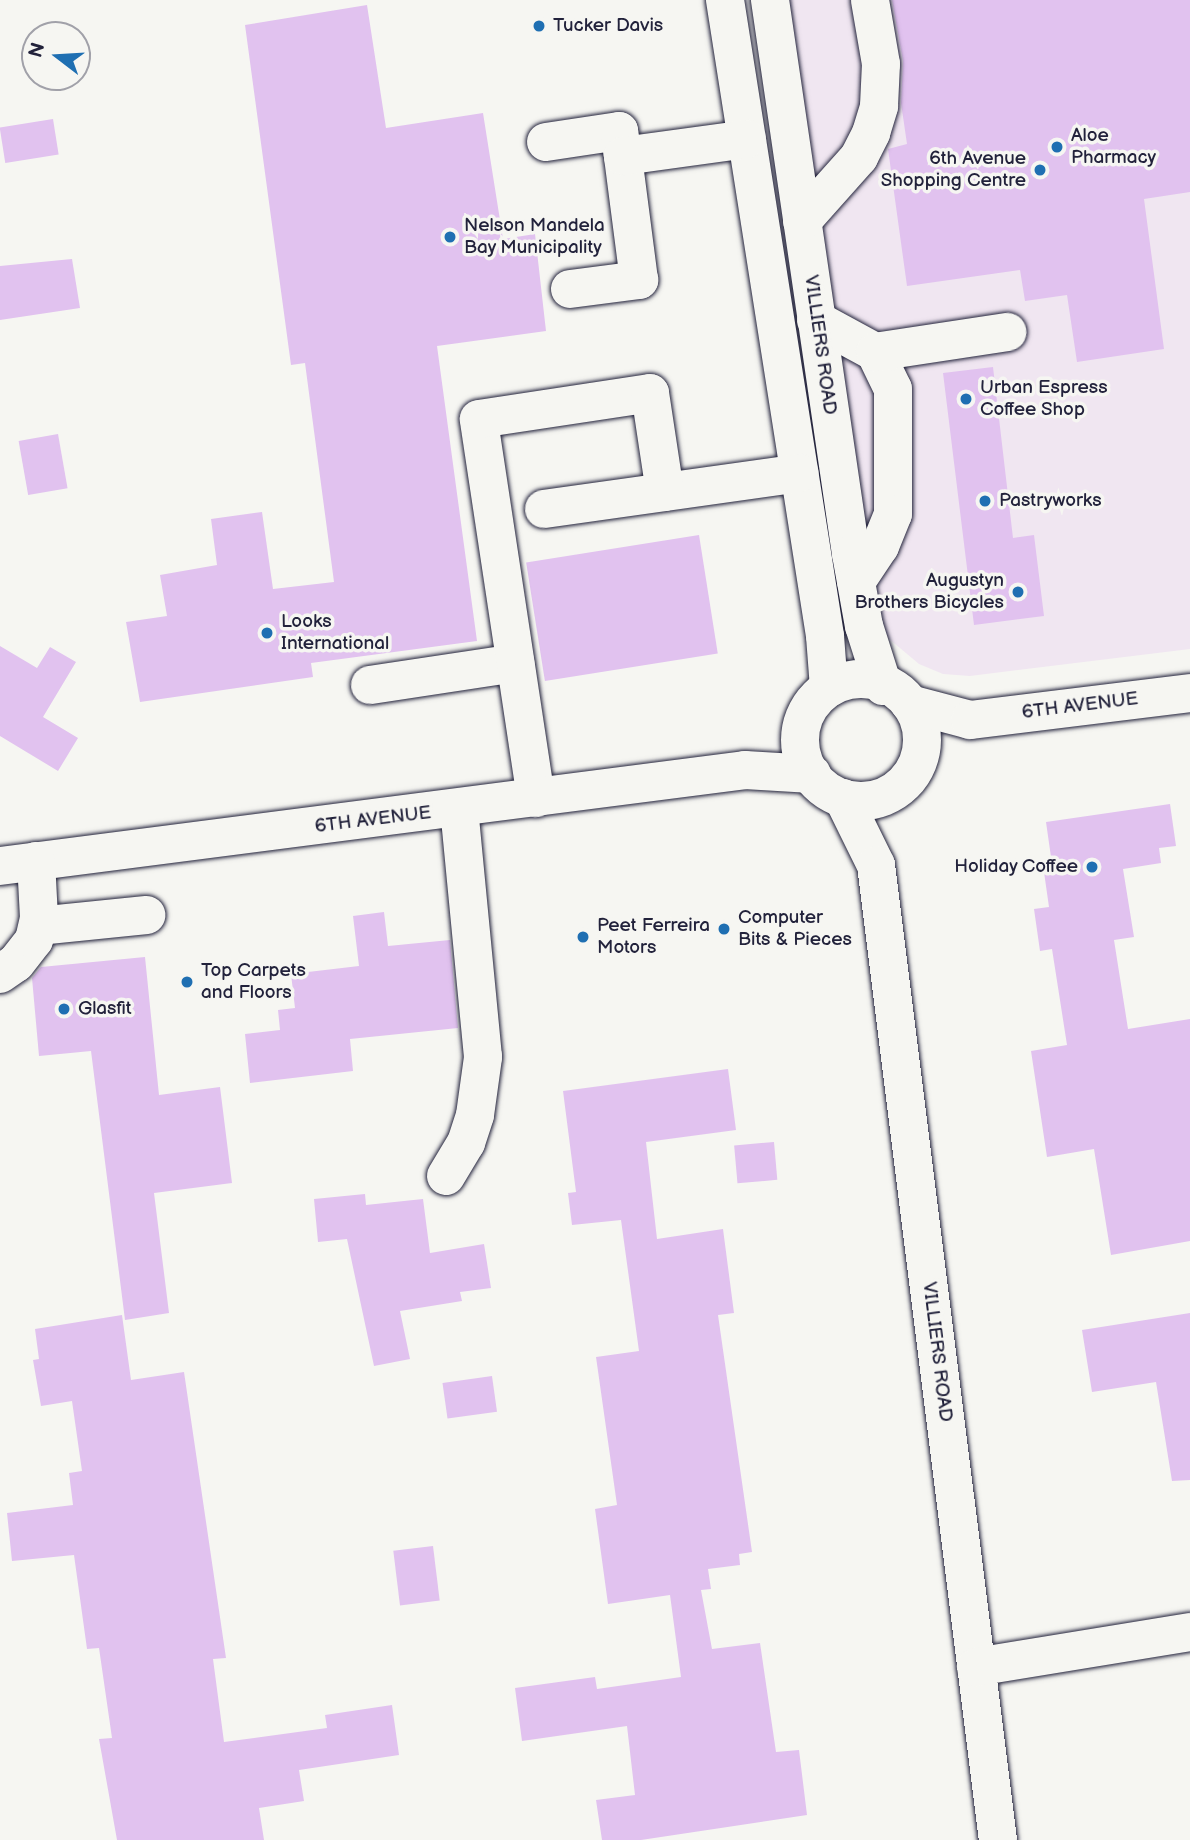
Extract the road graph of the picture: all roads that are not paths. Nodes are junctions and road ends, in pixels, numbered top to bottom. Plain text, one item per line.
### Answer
1 (725, 0) edge
2 (770, 0) edge
3 (870, 0) edge
4 (747, 139) junction
5 (545, 142) dead end
6 (623, 156) junction
7 (802, 221) junction
8 (570, 289) dead end
9 (816, 320) junction
10 (1008, 332) dead end
11 (875, 352) junction
12 (799, 473) junction
13 (665, 492) junction
14 (544, 509) dead end
15 (856, 582) junction
16 (515, 663) junction
17 (370, 685) dead end
18 (829, 688) junction
19 (1190, 693) edge
20 (896, 695) junction
21 (970, 719) junction
22 (801, 730) junction
23 (922, 750) junction
24 (745, 770) junction
25 (811, 774) junction
26 (892, 793) junction
27 (536, 798) junction
28 (843, 798) junction
29 (459, 810) junction
30 (18, 863) edge
31 (876, 864) junction
32 (146, 915) dead end
33 (38, 926) junction
34 (0, 974) edge
35 (446, 1176) dead end
36 (1190, 1632) edge
37 (976, 1667) junction
38 (998, 1840) edge

1 - 4 street, VILLIERS ROAD
2 - 7 street, VILLIERS ROAD
3 - 7 street
4 - 6 street
4 - 12 street, VILLIERS ROAD
5 - 6 street
6 - 8 street
7 - 9 street, VILLIERS ROAD
9 - 11 street
9 - 15 street, VILLIERS ROAD
10 - 11 street
11 - 15 street
12 - 13 street
12 - 18 street, VILLIERS ROAD
13 - 14 street
13 - 16 street
15 - 20 street, VILLIERS ROAD
16 - 17 street
16 - 27 street
18 - 20 street, 6TH AVENUE
18 - 22 street, 6TH AVENUE
19 - 21 street, 6TH AVENUE
20 - 21 street, 6TH AVENUE
20 - 23 street
21 - 23 street, 6TH AVENUE
22 - 24 street, 6TH AVENUE
22 - 25 street
23 - 26 street, 6TH AVENUE
24 - 25 street, 6TH AVENUE
24 - 27 street, 6TH AVENUE
25 - 28 street
26 - 28 street
26 - 31 street, VILLIERS ROAD
27 - 29 street, 6TH AVENUE
28 - 31 street, VILLIERS ROAD
29 - 30 street, 6TH AVENUE
29 - 35 street
30 - 33 street
31 - 37 street, VILLIERS ROAD
32 - 33 street
33 - 34 street
36 - 37 street
37 - 38 street, VILLIERS ROAD

